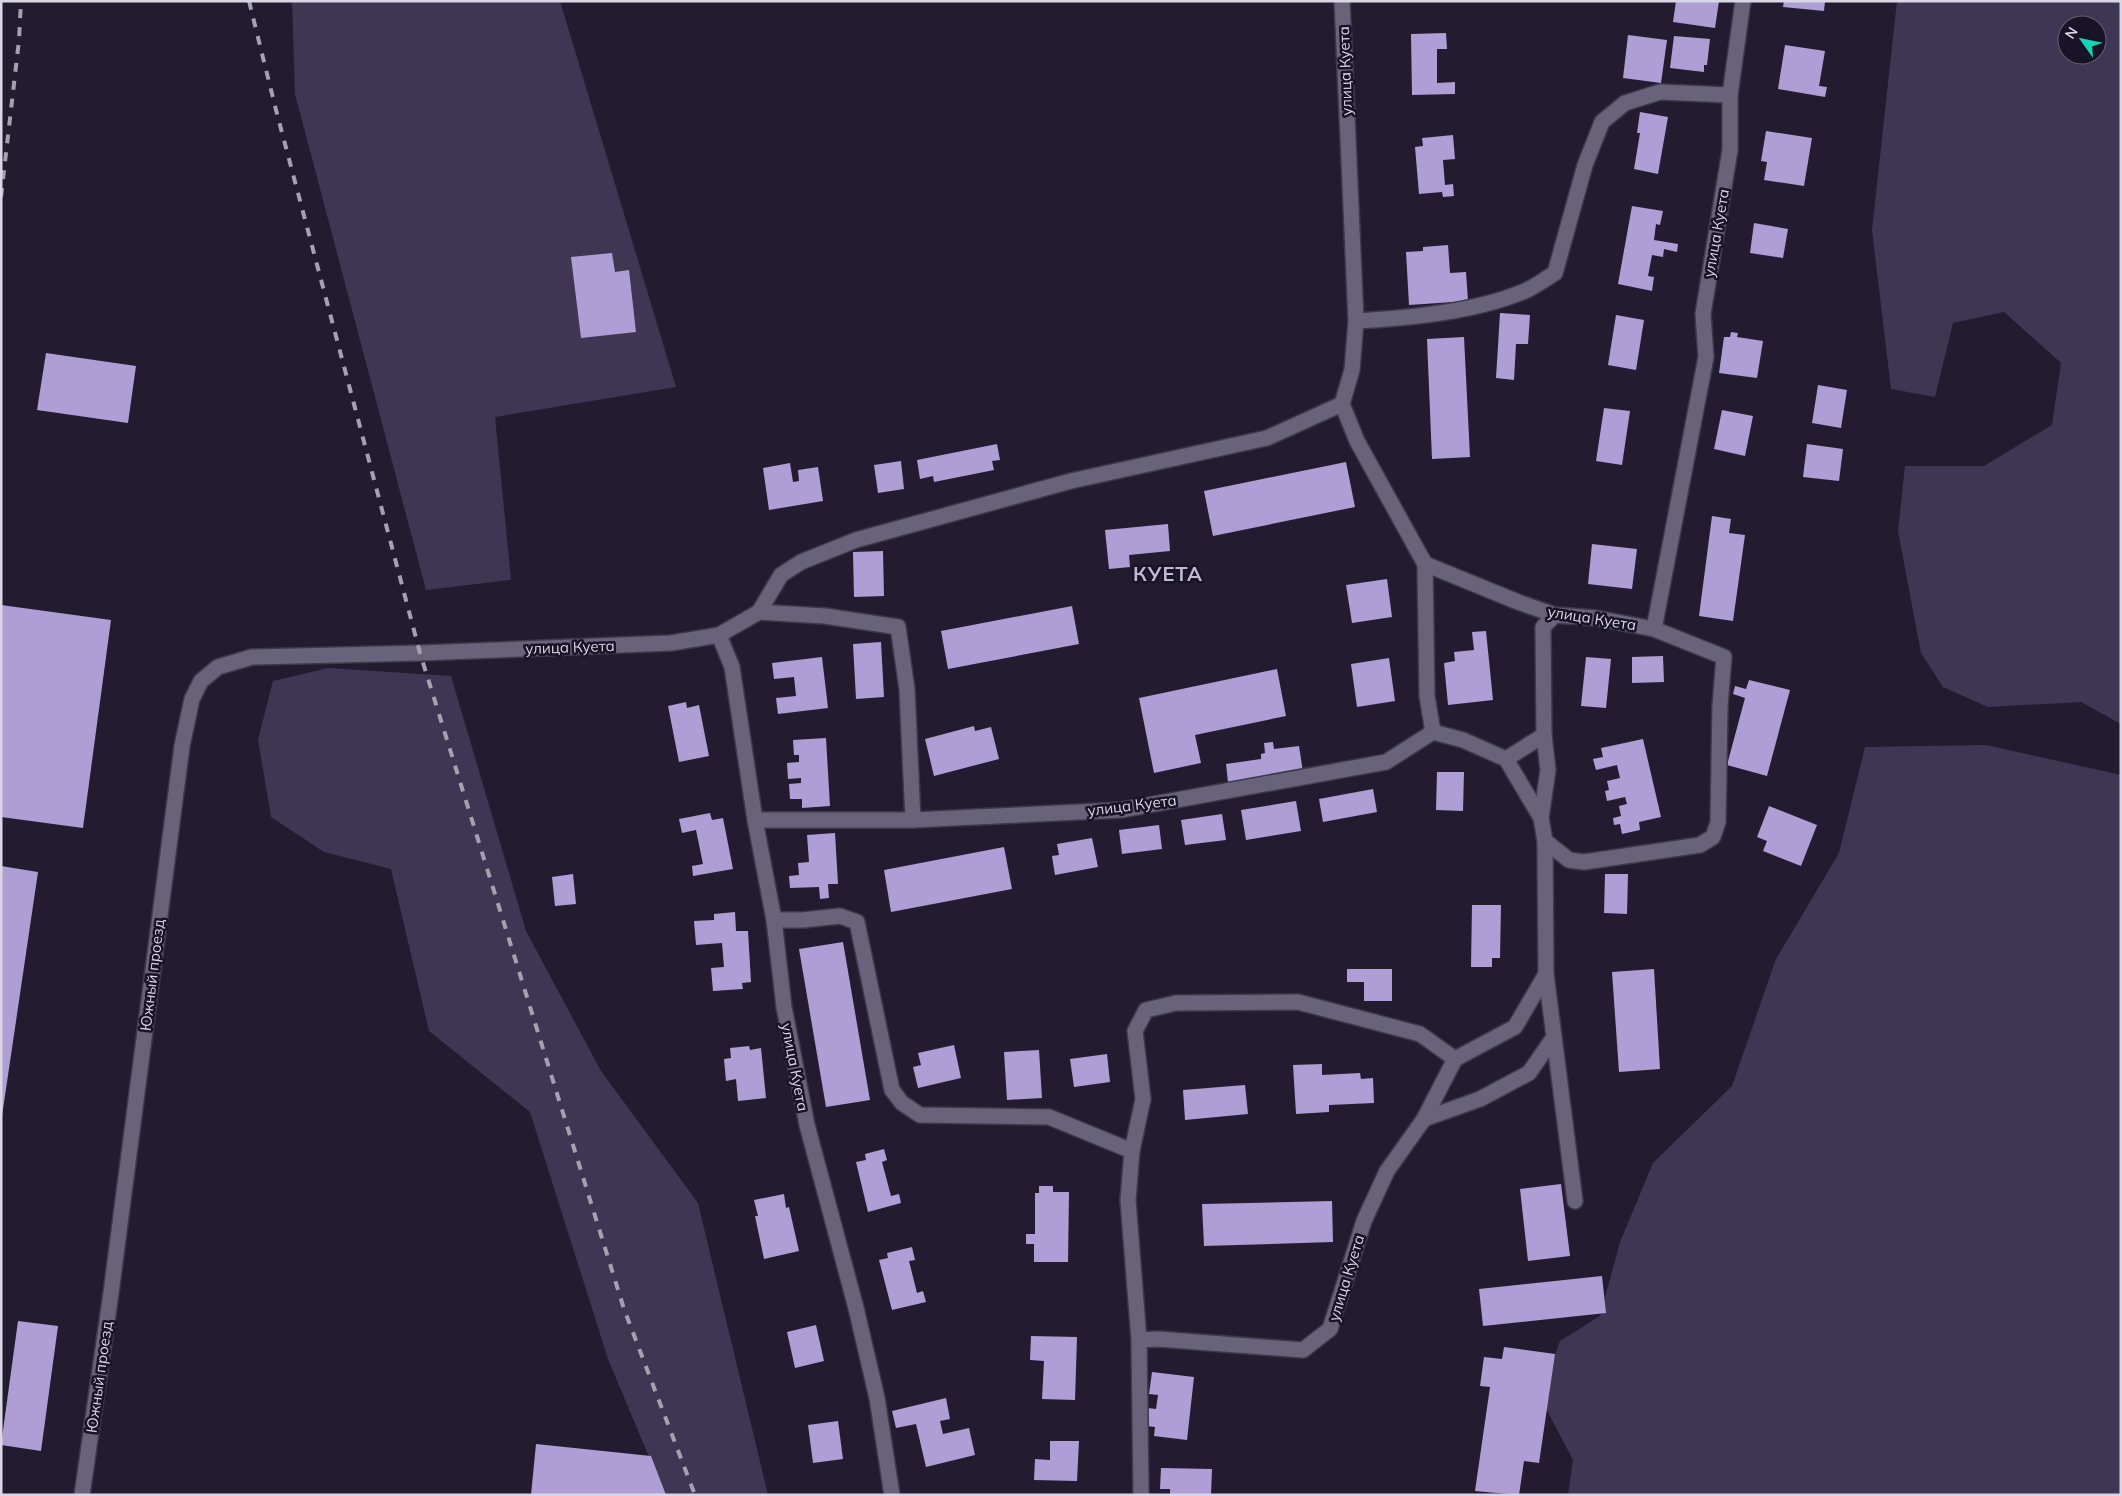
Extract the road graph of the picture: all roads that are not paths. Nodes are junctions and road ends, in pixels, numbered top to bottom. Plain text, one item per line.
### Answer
1 (1342, 1) edge
2 (1743, 1) edge
3 (1730, 95) junction
4 (1356, 321) junction
5 (1342, 404) junction
6 (1424, 564) junction
7 (759, 612) junction
8 (1556, 615) junction
9 (1654, 629) junction
10 (719, 635) junction
11 (420, 653) joint
12 (1432, 732) junction
13 (1544, 735) junction
14 (1506, 759) junction
15 (1541, 818) junction
16 (755, 820) junction
17 (913, 820) junction
18 (1545, 841) junction
19 (774, 920) junction
20 (1546, 974) junction
21 (1554, 1037) junction
22 (1455, 1059) junction
23 (1424, 1119) junction
24 (1132, 1151) junction
25 (1575, 1201) dead end
26 (1139, 1340) junction
27 (82, 1495) edge
28 (892, 1495) edge
29 (1140, 1495) edge

1 - 4 street, улица Куета
2 - 3 street, улица Куета
3 - 4 street
3 - 9 street, улица Куета
4 - 5 street, улица Куета
5 - 6 street
5 - 7 street, улица Куета
6 - 8 street, улица Куета
6 - 12 street
7 - 10 street, улица Куета
7 - 17 street
8 - 9 street, улица Куета
8 - 13 street
9 - 18 street
10 - 11 street, улица Куета
10 - 16 street, улица Куета
11 - 27 street, Южный проезд
12 - 14 street
12 - 17 street, улица Куета
13 - 14 street
13 - 15 street
14 - 15 street
15 - 18 street
16 - 17 street, улица Куета
16 - 19 street, улица Куета
18 - 20 street
19 - 24 street
19 - 28 street, улица Куета
20 - 21 street
20 - 22 street
21 - 23 street
21 - 25 street
22 - 23 street, улица Куета
22 - 24 street
23 - 26 street, улица Куета
24 - 26 street
26 - 29 street

